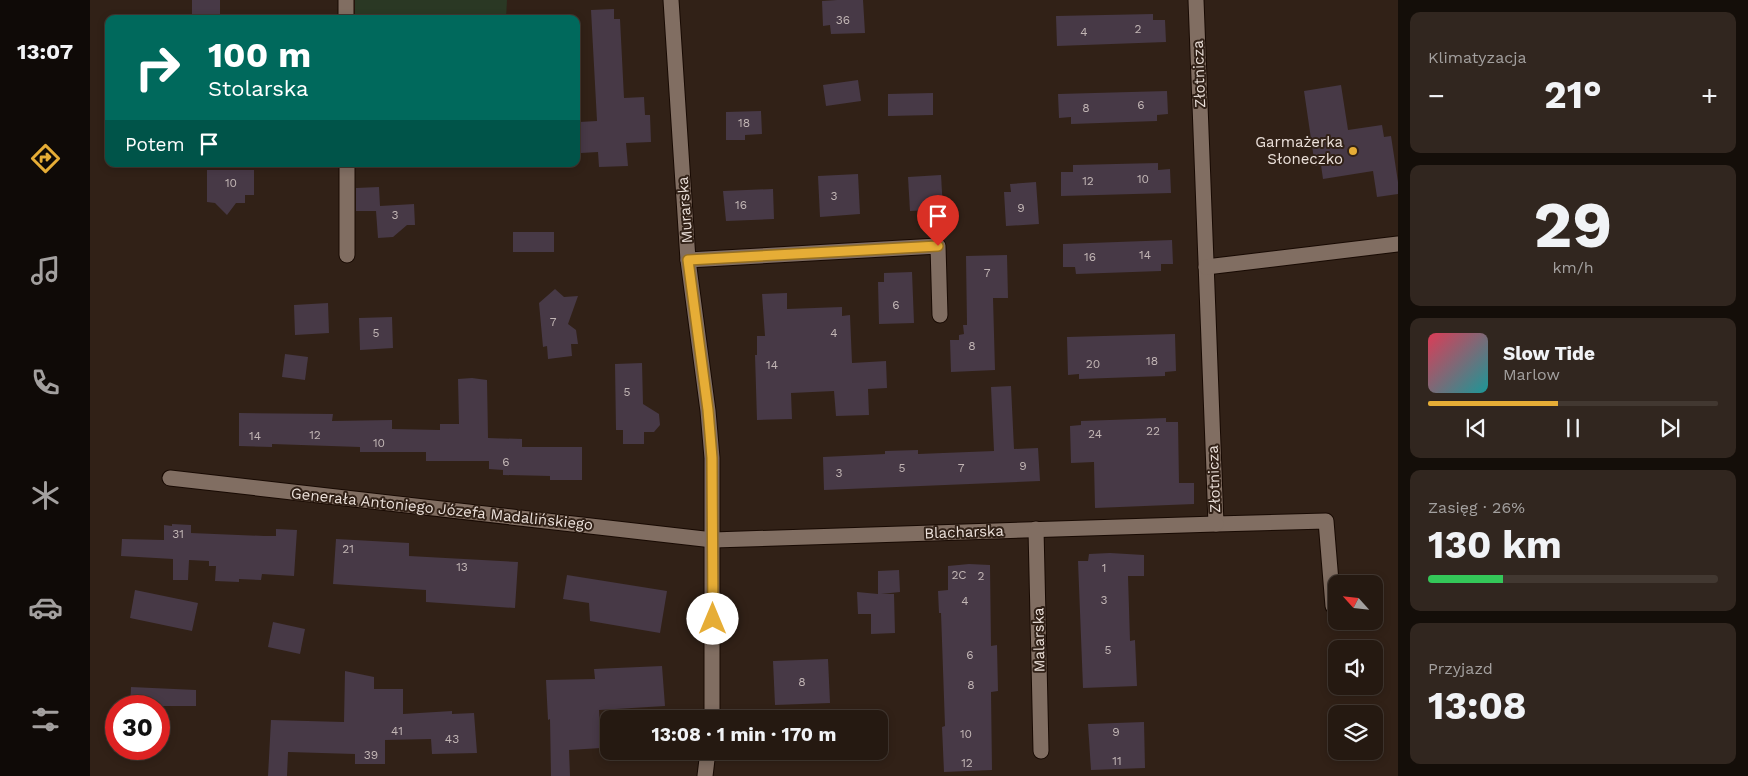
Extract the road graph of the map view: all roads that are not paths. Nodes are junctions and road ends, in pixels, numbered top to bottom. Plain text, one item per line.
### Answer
1 (346, 0) edge
2 (671, 0) edge
3 (1196, 0) edge
4 (346, 15) edge
5 (347, 167) edge
6 (1398, 244) edge
7 (347, 255) dead end
8 (688, 260) junction
9 (1206, 267) junction
10 (940, 315) dead end
11 (170, 478) dead end
12 (1216, 524) junction
13 (1036, 529) junction
14 (713, 540) junction
15 (1330, 575) edge
16 (712, 710) edge
17 (1041, 751) dead end
18 (707, 760) edge
19 (705, 776) edge

1 - 4 street
2 - 8 street, Murarska
3 - 9 street, Złotnicza
5 - 7 street
6 - 9 street
8 - 10 street
8 - 14 street, Murarska
9 - 12 street, Złotnicza
11 - 14 street, Generała Antoniego Józefa Madalińskiego
12 - 13 street, Blacharska
12 - 15 street, Złotnicza
13 - 14 street, Blacharska
13 - 17 street, Malarska
14 - 16 street, Murarska
18 - 19 street

